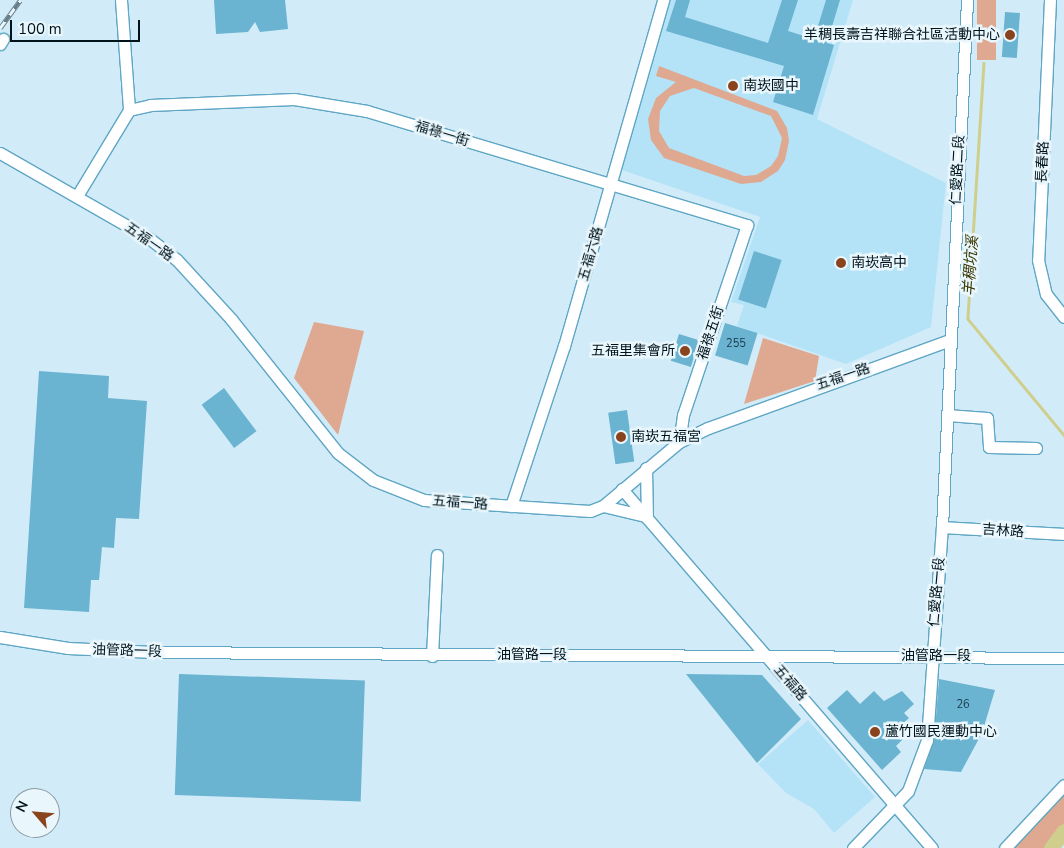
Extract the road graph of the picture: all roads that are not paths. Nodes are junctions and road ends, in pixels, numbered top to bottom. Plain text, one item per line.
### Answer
1 (121, 0) edge
2 (663, 0) edge
3 (967, 0) edge
4 (1050, 0) edge
5 (129, 110) junction
6 (0, 153) edge
7 (611, 187) junction
8 (77, 196) junction
9 (747, 225) joint
10 (1064, 317) edge
11 (950, 340) junction
12 (947, 415) junction
13 (679, 442) junction
14 (1036, 448) dead end
15 (646, 468) junction
16 (622, 489) junction
17 (512, 506) junction
18 (603, 506) junction
19 (646, 517) junction
20 (942, 527) junction
21 (1064, 534) edge
22 (437, 555) dead end
23 (0, 637) edge
24 (764, 653) junction
25 (432, 656) junction
26 (931, 656) junction
27 (1064, 658) edge
28 (1064, 785) edge
29 (896, 807) junction
30 (853, 848) edge
31 (932, 848) edge
32 (1005, 848) edge

1 - 5 street
2 - 7 street, 五福六路
3 - 11 street, 仁愛路二段
4 - 10 street, 長春路
5 - 7 street, 福祿一街
5 - 8 street
6 - 8 street, 五福一路
7 - 9 street, 福祿一街
7 - 17 street, 五福六路
8 - 17 street, 五福一路
9 - 13 street, 福祿五街
11 - 12 street, 仁愛路一段
11 - 13 street, 五福一路
12 - 14 street
12 - 20 street, 仁愛路一段
13 - 15 street, 五福一路
15 - 16 street, 五福一路
15 - 19 street
16 - 18 street, 五福一路
16 - 19 street, 五福路
17 - 18 street, 五福一路
18 - 19 street
19 - 24 street, 五福路
20 - 21 street, 吉林路
20 - 26 street, 仁愛路一段
22 - 25 street
23 - 25 street, 油管路一段
24 - 25 street, 油管路一段
24 - 26 street, 油管路一段
24 - 29 street, 五福路
26 - 27 street, 油管路一段
26 - 29 street, 仁愛路一段
28 - 32 street
29 - 30 street, 仁愛路一段
29 - 31 street, 五福路

